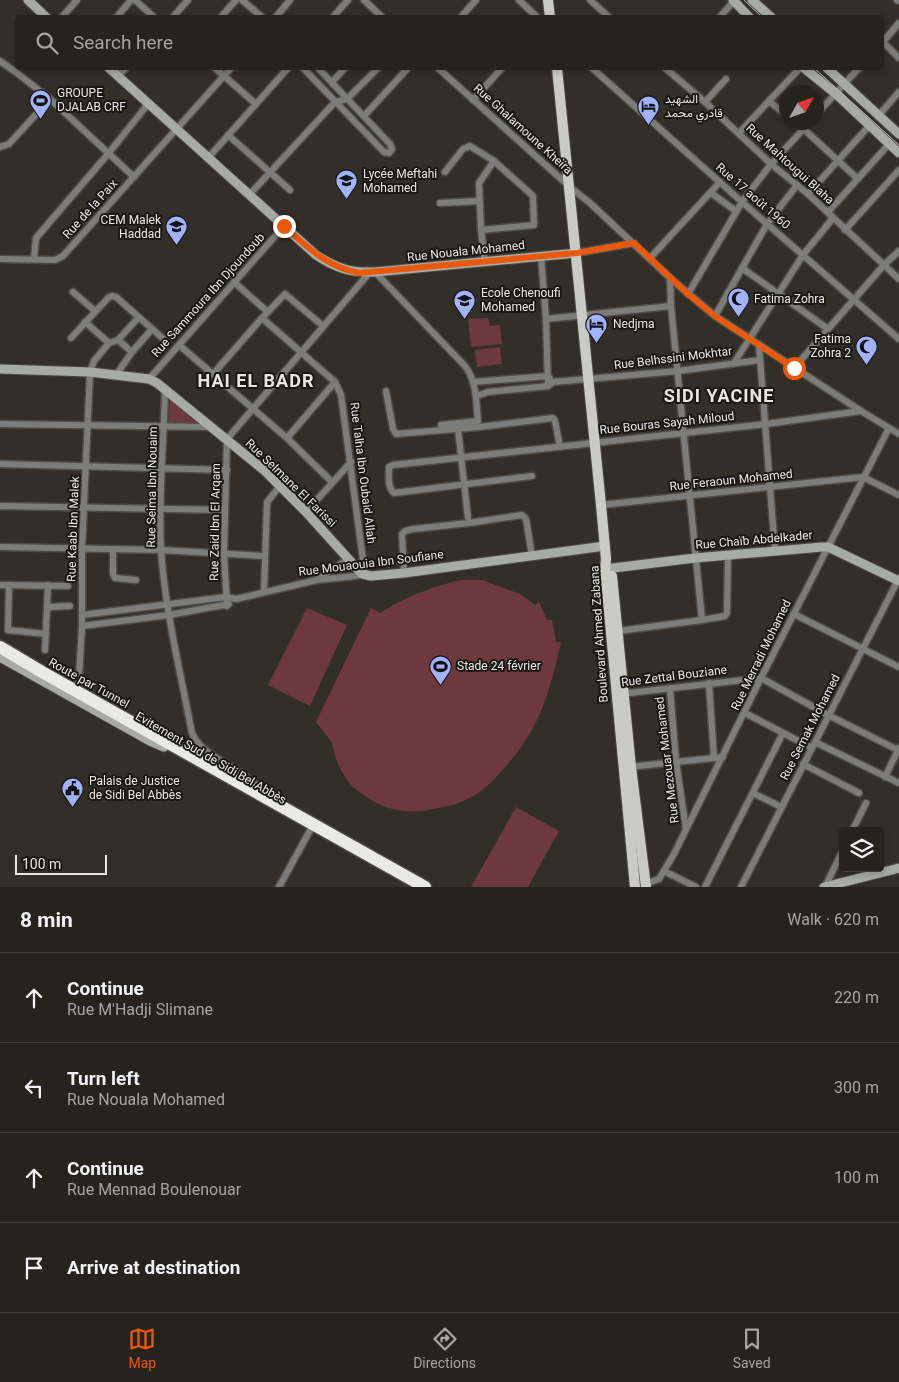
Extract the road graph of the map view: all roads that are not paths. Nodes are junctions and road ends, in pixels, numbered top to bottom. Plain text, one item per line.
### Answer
1 (28, 0) edge
2 (77, 0) edge
3 (133, 0) edge
4 (188, 0) edge
5 (236, 0) edge
6 (242, 0) edge
7 (290, 0) edge
8 (348, 0) edge
9 (364, 0) edge
10 (476, 0) edge
11 (519, 0) edge
12 (548, 0) edge
13 (590, 0) edge
14 (734, 0) edge
15 (752, 0) edge
16 (45, 15) edge
17 (64, 15) edge
18 (119, 15) edge
19 (151, 15) edge
20 (175, 15) edge
21 (223, 15) edge
22 (260, 15) edge
23 (278, 15) edge
24 (335, 15) edge
25 (380, 15) edge
26 (463, 15) edge
27 (535, 15) edge
28 (549, 15) edge
29 (607, 15) edge
30 (722, 15) edge
31 (747, 15) edge
32 (769, 15) edge
33 (899, 23) edge
34 (884, 40) edge
35 (884, 44) edge
36 (899, 58) edge
37 (0, 61) edge
38 (15, 68) edge
39 (20, 70) edge
40 (111, 70) edge
41 (124, 70) edge
42 (218, 70) edge
43 (229, 70) edge
44 (286, 70) edge
45 (304, 70) edge
46 (320, 70) edge
47 (343, 70) edge
48 (376, 70) edge
49 (406, 70) edge
50 (440, 70) edge
51 (500, 70) edge
52 (557, 70) edge
53 (594, 70) edge
54 (670, 70) edge
55 (798, 70) edge
56 (806, 70) edge
57 (829, 70) edge
58 (857, 70) edge
59 (224, 75) junction
60 (118, 76) junction
61 (726, 79) dead end
62 (332, 82) junction
63 (845, 83) junction
64 (899, 92) edge
65 (836, 94) junction
66 (50, 99) junction
67 (347, 99) junction
68 (473, 100) junction
69 (769, 101) junction
70 (335, 102) junction
71 (705, 102) junction
72 (148, 104) junction
73 (256, 104) junction
74 (824, 107) edge
75 (779, 109) edge
76 (364, 116) junction
77 (879, 116) junction
78 (869, 126) junction
79 (175, 128) junction
80 (803, 130) edge
81 (805, 130) edge
82 (738, 133) junction
83 (899, 133) edge
84 (228, 136) junction
85 (889, 144) junction
86 (0, 147) edge
87 (899, 153) edge
88 (108, 154) junction
89 (208, 158) junction
90 (494, 161) junction
91 (838, 161) junction
92 (772, 164) junction
93 (899, 170) edge
94 (270, 172) junction
95 (445, 172) dead end
96 (134, 177) junction
97 (858, 179) junction
98 (720, 182) junction
99 (797, 185) junction
100 (570, 187) junction
101 (290, 190) dead end
102 (711, 192) junction
103 (808, 194) junction
104 (249, 195) junction
105 (479, 201) junction
106 (742, 202) junction
107 (440, 203) dead end
108 (736, 211) junction
109 (830, 215) junction
110 (768, 224) junction
111 (284, 226) junction
112 (481, 230) junction
113 (845, 230) junction
114 (634, 243) junction
115 (899, 251) edge
116 (577, 253) junction
117 (803, 255) junction
118 (541, 256) junction
119 (650, 258) junction
120 (0, 259) edge
121 (34, 260) junction
122 (485, 262) junction
123 (884, 265) junction
124 (742, 268) junction
125 (372, 272) junction
126 (670, 278) junction
127 (899, 279) edge
128 (234, 282) junction
129 (73, 292) dead end
130 (688, 294) junction
131 (778, 294) junction
132 (853, 300) junction
133 (671, 306) junction
134 (95, 312) junction
135 (268, 312) junction
136 (582, 316) junction
137 (715, 316) junction
138 (138, 318) junction
139 (262, 318) junction
140 (546, 319) junction
141 (85, 322) junction
142 (323, 326) junction
143 (152, 329) junction
144 (828, 329) junction
145 (71, 338) dead end
146 (750, 339) junction
147 (899, 339) edge
148 (118, 340) junction
149 (167, 342) dead end
150 (109, 343) junction
151 (179, 345) junction
152 (759, 346) junction
153 (132, 352) junction
154 (301, 352) junction
155 (760, 360) junction
156 (734, 362) junction
157 (0, 368) edge
158 (794, 368) junction
159 (678, 371) junction
160 (90, 372) junction
161 (214, 374) junction
162 (116, 375) junction
163 (548, 376) junction
164 (149, 379) junction
165 (589, 379) junction
166 (335, 382) junction
167 (476, 382) junction
168 (551, 384) junction
169 (165, 389) junction
170 (386, 391) dead end
171 (488, 392) junction
172 (476, 396) junction
173 (252, 408) junction
174 (861, 411) junction
175 (0, 424) edge
176 (766, 424) junction
177 (441, 425) dead end
178 (88, 426) junction
179 (211, 427) junction
180 (164, 428) junction
181 (890, 428) junction
182 (458, 429) junction
183 (683, 432) junction
184 (899, 434) edge
185 (287, 438) junction
186 (227, 439) junction
187 (595, 442) junction
188 (560, 447) junction
189 (462, 458) junction
190 (351, 462) junction
191 (0, 464) edge
192 (86, 466) junction
193 (162, 468) junction
194 (227, 470) junction
195 (532, 476) dead end
196 (863, 477) junction
197 (332, 482) junction
198 (465, 485) junction
199 (280, 486) junction
200 (771, 487) junction
201 (899, 495) edge
202 (690, 496) junction
203 (601, 505) junction
204 (0, 506) edge
205 (84, 508) junction
206 (161, 509) junction
207 (225, 510) junction
208 (306, 512) junction
209 (468, 518) dead end
210 (605, 546) junction
211 (0, 547) edge
212 (828, 547) junction
213 (82, 549) junction
214 (113, 550) junction
215 (161, 550) junction
216 (775, 551) junction
217 (224, 553) junction
218 (728, 555) junction
219 (264, 556) junction
220 (532, 556) junction
221 (695, 558) junction
222 (348, 559) junction
223 (607, 565) junction
224 (404, 573) junction
225 (364, 575) junction
226 (136, 580) dead end
227 (317, 580) junction
228 (899, 580) edge
229 (0, 585) edge
230 (9, 585) junction
231 (48, 586) junction
232 (68, 586) dead end
233 (264, 592) junction
234 (226, 597) junction
235 (236, 599) junction
236 (167, 605) junction
237 (48, 606) junction
238 (70, 606) dead end
239 (226, 606) junction
240 (794, 614) junction
241 (82, 615) junction
242 (169, 615) junction
243 (702, 620) junction
244 (82, 626) junction
245 (618, 631) junction
246 (46, 634) junction
247 (0, 641) edge
248 (0, 647) edge
249 (45, 650) dead end
250 (863, 650) junction
251 (0, 652) edge
252 (0, 657) edge
253 (899, 666) edge
254 (761, 678) junction
255 (709, 684) junction
256 (77, 686) junction
257 (670, 689) junction
258 (620, 694) junction
259 (745, 713) junction
260 (828, 715) junction
261 (783, 733) junction
262 (165, 744) junction
263 (813, 745) junction
264 (898, 749) edge
265 (722, 757) junction
266 (714, 758) junction
267 (676, 761) junction
268 (803, 764) junction
269 (627, 767) junction
270 (885, 777) junction
271 (899, 783) edge
272 (753, 793) junction
273 (860, 793) dead end
274 (866, 803) dead end
275 (272, 804) junction
276 (781, 807) junction
277 (854, 827) edge
278 (312, 828) junction
279 (686, 829) junction
280 (839, 858) edge
281 (899, 868) edge
282 (664, 870) junction
283 (642, 886) edge
284 (279, 887) edge
285 (409, 887) edge
286 (426, 887) edge
287 (696, 887) edge
288 (705, 887) edge
289 (741, 887) edge
290 (825, 887) edge

1 - 16 street
2 - 17 street
3 - 18 street
3 - 19 street
4 - 20 street
5 - 21 street
6 - 22 street
7 - 23 street
8 - 24 street
9 - 25 street
10 - 26 street
11 - 27 street
12 - 28 main road
13 - 29 street
14 - 30 street
14 - 31 street
15 - 32 street
33 - 34 street
35 - 36 street
37 - 38 street
39 - 66 street
40 - 60 street
41 - 60 street
42 - 59 street
43 - 59 street, Rue de la Paix
44 - 73 street
45 - 70 street
46 - 62 street
47 - 62 street
48 - 67 street
49 - 76 street
50 - 68 street, Rue Ghalamoune Kheïra
51 - 68 street
52 - 100 main road
53 - 98 street, Rue 17 août 1960
54 - 71 street, Rue Mahtougui Blaha
55 - 69 street
56 - 65 street
57 - 63 street
58 - 63 street
59 - 73 street
59 - 79 street, Rue de la Paix
60 - 72 street
61 - 71 street
62 - 67 street
63 - 65 street
63 - 77 street
64 - 77 street
65 - 74 street
65 - 78 street
66 - 86 street
66 - 88 street
67 - 70 street
67 - 76 street
68 - 100 street, Rue Ghalamoune Kheïra
69 - 75 street
69 - 82 street
70 - 76 street
70 - 94 street
71 - 82 street, Rue Mahtougui Blaha
72 - 79 street
72 - 88 street
73 - 84 street
77 - 83 street
78 - 85 street
78 - 91 street
79 - 89 street
79 - 96 street, Rue de la Paix
80 - 92 street
81 - 91 street
82 - 92 street, Rue Mahtougui Blaha
84 - 89 street
84 - 94 street
85 - 87 street
85 - 97 street
88 - 96 street
88 - 121 street
89 - 104 street
90 - 95 street
90 - 105 street
90 - 112 street
91 - 97 street
91 - 103 street
92 - 99 street, Rue Mahtougui Blaha
92 - 106 street
93 - 113 street
94 - 101 street
94 - 104 street
96 - 121 street, Rue de la Paix
97 - 109 street
98 - 102 street
98 - 106 street, Rue 17 août 1960
99 - 103 street, Rue Mahtougui Blaha
99 - 110 street
100 - 114 street, Rue Ghalamoune Kheïra
100 - 116 main road
102 - 108 street
102 - 119 street
103 - 109 street, Rue Mahtougui Blaha
104 - 111 street
105 - 107 street
105 - 112 street
106 - 108 street
106 - 110 street, Rue 17 août 1960
108 - 130 street
109 - 113 street, Rue Mahtougui Blaha
109 - 117 street
110 - 117 street, Rue 17 août 1960
110 - 124 street
111 - 125 street, Rue Nouala Mohamed
111 - 128 street, Rue Sammoura Ibn Djoundoub
112 - 122 street
113 - 123 street, Rue Mahtougui Blaha
114 - 116 street, Rue Nouala Mohamed
114 - 119 street, Rue Ghalamoune Kheïra
115 - 123 street
116 - 118 street, Rue Nouala Mohamed
116 - 136 main road
117 - 131 street
117 - 132 street, Rue 17 août 1960
118 - 122 street, Rue Nouala Mohamed
118 - 140 street
119 - 126 street, Rue Ghalamoune Kheïra
120 - 121 street, Rue de la Paix
122 - 125 street, Rue Nouala Mohamed
123 - 127 street, Rue Mahtougui Blaha
123 - 132 street
124 - 131 street
124 - 137 street
125 - 142 street
125 - 167 street
126 - 130 street, Rue Ghalamoune Kheïra
126 - 133 street
128 - 135 street
128 - 151 street, Rue Sammoura Ibn Djoundoub
129 - 134 street
130 - 137 street, Rue Ghalamoune Kheïra
131 - 144 street
131 - 146 street
132 - 144 street
132 - 147 street, Rue 17 août 1960
133 - 136 street
133 - 159 street
134 - 138 street
134 - 141 street
135 - 139 street
135 - 142 street
136 - 140 street
136 - 165 main road
137 - 146 street, Rue Ghalamoune Kheïra
138 - 143 street
138 - 148 street
139 - 154 street, Rue Talha Ibn Oubaid Allah
139 - 161 street
140 - 163 street
141 - 145 street
141 - 150 street
142 - 154 street
143 - 149 street
143 - 153 street
144 - 158 street
146 - 152 street, Rue Ghalamoune Kheïra
146 - 156 street
148 - 150 street
148 - 153 street
150 - 160 street
151 - 161 street
151 - 164 street, Rue Sammoura Ibn Djoundoub
152 - 155 street
152 - 158 street, Rue Ghalamoune Kheïra
153 - 162 street
154 - 166 street, Rue Talha Ibn Oubaid Allah
154 - 173 street
155 - 156 street, Rue Belhssini Mokhtar
155 - 176 street
156 - 159 street, Rue Belhssini Mokhtar
157 - 160 street, Rue Selmane El Farissi
158 - 174 street, Rue Ghalamoune Kheïra
159 - 165 street, Rue Belhssini Mokhtar
159 - 183 street
160 - 162 street, Rue Selmane El Farissi
160 - 178 street, Rue Kaab Ibn Malek
161 - 173 street
162 - 164 street, Rue Selmane El Farissi
163 - 167 street
163 - 168 street
164 - 169 street, Rue Selmane El Farissi
165 - 168 street, Rue Belhssini Mokhtar
165 - 187 main road
166 - 185 street
166 - 190 street, Rue Talha Ibn Oubaid Allah
167 - 171 street
167 - 172 street
168 - 171 street, Rue Belhssini Mokhtar
169 - 179 street, Rue Selmane El Farissi
169 - 180 street, Rue Seima Ibn Nouaim
170 - 182 street
171 - 172 street, Rue Belhssini Mokhtar
172 - 177 street
173 - 185 street
173 - 186 street
174 - 176 street, Rue Bouras Sayah Miloud
174 - 181 street, Rue Ghalamoune Kheïra
175 - 178 street
176 - 183 street, Rue Bouras Sayah Miloud
176 - 200 street
178 - 180 street
178 - 192 street, Rue Kaab Ibn Malek
179 - 180 street
179 - 186 street, Rue Selmane El Farissi
180 - 193 street, Rue Seima Ibn Nouaim
181 - 184 street, Rue Ghalamoune Kheïra
181 - 196 street, Rue Merradi Mohamed
182 - 188 street
182 - 189 street
183 - 187 street, Rue Bouras Sayah Miloud
183 - 202 street
185 - 197 street
186 - 194 street, Rue Zaid Ibn El Arqam
186 - 199 street, Rue Selmane El Farissi
187 - 188 street, Rue Bouras Sayah Miloud
187 - 203 main road
188 - 189 street, Rue Bouras Sayah Miloud
189 - 198 street
189 - 198 street, Rue Bouras Sayah Miloud
190 - 197 street
190 - 225 street, Rue Talha Ibn Oubaid Allah
191 - 192 street
192 - 193 street
192 - 205 street, Rue Kaab Ibn Malek
193 - 194 street
193 - 206 street, Rue Seima Ibn Nouaim
194 - 207 street, Rue Zaid Ibn El Arqam
195 - 198 street
196 - 200 street, Rue Feraoun Mohamed
196 - 201 street
196 - 212 street, Rue Merradi Mohamed
197 - 208 street
198 - 209 street
199 - 208 street, Rue Selmane El Farissi
199 - 219 street
200 - 202 street, Rue Feraoun Mohamed
200 - 216 street
202 - 203 street, Rue Feraoun Mohamed
202 - 221 street
203 - 210 main road
204 - 205 street
205 - 206 street
205 - 213 street, Rue Kaab Ibn Malek
206 - 207 street
206 - 215 street, Rue Seima Ibn Nouaim
207 - 217 street, Rue Zaid Ibn El Arqam
208 - 222 street, Rue Selmane El Farissi
210 - 220 street, Rue Mouaouia Ibn Soufiane
210 - 223 main road
211 - 213 street
212 - 216 street, Rue Chaïb Abdelkader
212 - 228 street, Rue Chaïb Abdelkader
212 - 240 street, Rue Merradi Mohamed
213 - 214 street
213 - 241 street, Rue Kaab Ibn Malek
214 - 215 street
214 - 226 street
215 - 217 street
215 - 236 street, Rue Seima Ibn Nouaim
216 - 218 street, Rue Chaïb Abdelkader
217 - 219 street
217 - 234 street, Rue Zaid Ibn El Arqam
218 - 221 street, Rue Chaïb Abdelkader
218 - 243 street
219 - 233 street
220 - 224 street, Rue Mouaouia Ibn Soufiane
220 - 224 street
221 - 223 street, Rue Chaïb Abdelkader
221 - 243 street
222 - 225 street, Rue Selmane El Farissi
222 - 227 street
223 - 245 main road, Boulevard Ahmed Zabana
223 - 258 main road, Boulevard Ahmed Zabana
224 - 225 street, Rue Mouaouia Ibn Soufiane
225 - 227 street, Rue Mouaouia Ibn Soufiane
227 - 233 street, Rue Mouaouia Ibn Soufiane
228 - 250 street, Rue Semak Mohamed
229 - 230 street
230 - 231 street
230 - 246 street
231 - 232 street
231 - 237 street
233 - 235 street, Rue Mouaouia Ibn Soufiane
234 - 235 street, Rue Mouaouia Ibn Soufiane
234 - 236 street, Rue Mouaouia Ibn Soufiane
234 - 239 street, Rue Zaid Ibn El Arqam
235 - 239 street
236 - 241 street, Rue Mouaouia Ibn Soufiane
236 - 242 street, Rue Seima Ibn Nouaim
237 - 238 street
237 - 246 street
239 - 242 street
240 - 250 street
240 - 254 street, Rue Merradi Mohamed
241 - 244 street, Rue Kaab Ibn Malek
242 - 244 street
242 - 275 street, Rue Seima Ibn Nouaim
243 - 245 street
244 - 256 street, Rue Kaab Ibn Malek
245 - 258 main road, Boulevard Ahmed Zabana
246 - 249 street
247 - 256 street
248 - 262 highway, Route par Tunnel
250 - 253 street
250 - 260 street, Rue Semak Mohamed
251 - 262 highway, Evitement Sud de Sidi Bel Abbès
252 - 262 street
254 - 255 street, Rue Zettal Bouziane
254 - 259 street, Rue Merradi Mohamed
254 - 260 street
255 - 257 street, Rue Zettal Bouziane
255 - 266 street
256 - 262 street
257 - 258 street, Rue Zettal Bouziane
257 - 267 street, Rue Mezouar Mohamed
258 - 269 main road, Boulevard Ahmed Zabana
259 - 261 street
259 - 265 street, Rue Merradi Mohamed
260 - 263 street, Rue Semak Mohamed
260 - 264 street
261 - 263 street
261 - 272 street
262 - 275 highway, Evitement Sud de Sidi Bel Abbès
263 - 268 street, Rue Semak Mohamed
263 - 270 street
264 - 270 street
265 - 266 street
265 - 279 street, Rue Merradi Mohamed
266 - 267 street
267 - 269 street
267 - 279 street, Rue Mezouar Mohamed
268 - 273 street
268 - 276 street, Rue Semak Mohamed
269 - 283 main road, Boulevard Ahmed Zabana
270 - 271 street
272 - 276 street
272 - 288 street
274 - 277 street
275 - 278 highway, Evitement Sud de Sidi Bel Abbès
276 - 289 street, Rue Semak Mohamed
278 - 284 street
278 - 285 highway, Evitement Sud de Sidi Bel Abbès
278 - 286 highway, Evitement Sud de Sidi Bel Abbès
279 - 282 street, Rue Merradi Mohamed
280 - 290 street
281 - 290 street
282 - 283 street, Rue Merradi Mohamed
282 - 287 street

